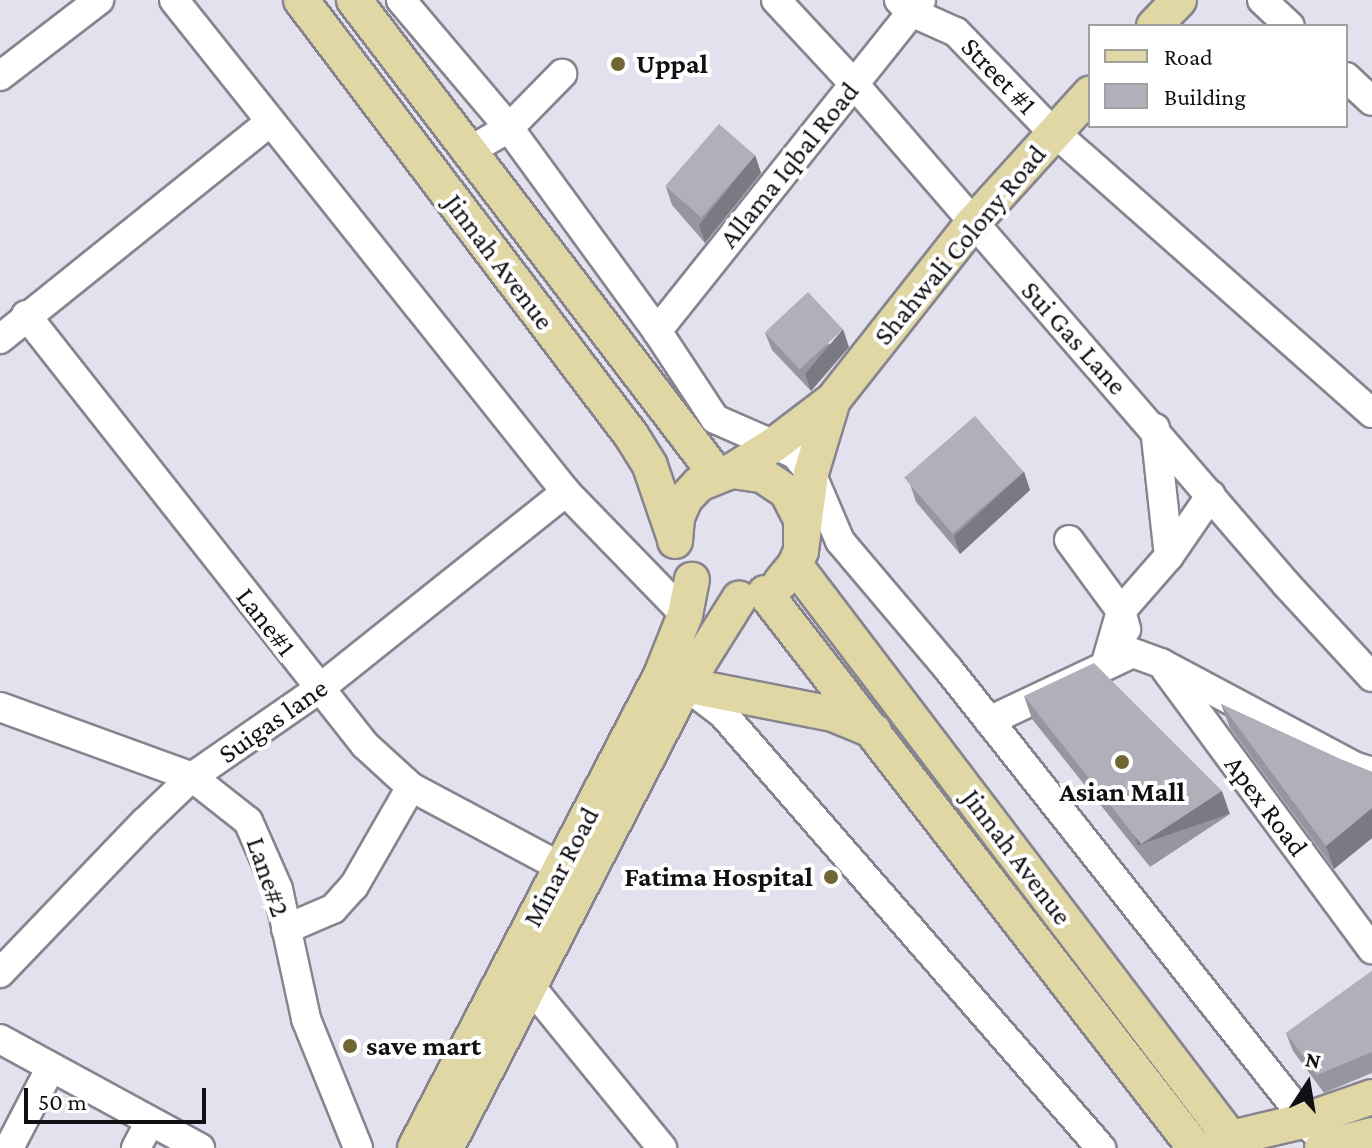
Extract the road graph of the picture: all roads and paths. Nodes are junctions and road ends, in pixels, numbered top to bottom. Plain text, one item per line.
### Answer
1 (99, 0) edge
2 (174, 0) edge
3 (301, 0) edge
4 (354, 0) edge
5 (401, 0) edge
6 (776, 0) edge
7 (1179, 0) edge
8 (1262, 0) edge
9 (911, 4) edge
10 (1156, 24) edge
11 (1288, 24) edge
12 (562, 74) dead end
13 (0, 76) edge
14 (1348, 79) edge
15 (854, 84) junction
16 (1088, 96) edge
17 (1372, 101) edge
18 (269, 123) junction
19 (509, 128) junction
20 (1055, 132) junction
21 (471, 150) junction
22 (972, 224) junction
23 (26, 315) junction
24 (657, 331) junction
25 (0, 339) edge
26 (833, 400) junction
27 (1372, 413) edge
28 (1155, 428) junction
29 (775, 444) junction
30 (724, 472) junction
31 (811, 473) junction
32 (566, 492) junction
33 (1211, 495) junction
34 (674, 536) junction
35 (1069, 540) dead end
36 (1169, 556) junction
37 (798, 558) junction
38 (692, 580) junction
39 (752, 596) junction
40 (1121, 611) junction
41 (685, 615) junction
42 (1133, 653) junction
43 (1106, 663) junction
44 (1161, 663) junction
45 (1372, 677) edge
46 (685, 685) junction
47 (319, 689) junction
48 (0, 707) edge
49 (989, 721) junction
50 (875, 731) junction
51 (1372, 772) edge
52 (192, 777) junction
53 (411, 787) junction
54 (561, 867) junction
55 (286, 929) junction
56 (1372, 949) edge
57 (0, 973) edge
58 (530, 986) junction
59 (0, 1039) edge
60 (51, 1067) junction
61 (1372, 1097) edge
62 (150, 1122) junction
63 (1372, 1135) edge
64 (1321, 1141) edge
65 (1227, 1145) edge
66 (9, 1148) edge
67 (136, 1148) edge
68 (200, 1148) edge
69 (358, 1148) edge
70 (415, 1148) edge
71 (446, 1148) edge
72 (662, 1148) edge
73 (1101, 1148) edge
74 (1195, 1148) edge

1 - 13 street
2 - 18 street
3 - 34 main road, Jinnah Avenue
4 - 21 main road, Jinnah Avenue
5 - 19 street
6 - 15 street, Sui Gas Lane
7 - 10 main road
8 - 11 street
9 - 15 street, Allama Iqbal Road
9 - 20 street, Street #1
12 - 19 street
14 - 17 street
15 - 22 street, Sui Gas Lane
15 - 24 street, Allama Iqbal Road
16 - 20 main road, Shahwali Colony Road
18 - 23 street
18 - 32 street
19 - 21 street
19 - 24 street
20 - 22 main road, Shahwali Colony Road
20 - 27 street, Street #1
21 - 30 main road, Jinnah Avenue
22 - 26 main road, Shahwali Colony Road
22 - 28 street, Sui Gas Lane
23 - 25 street
23 - 47 street, Lane#1
24 - 29 street
26 - 29 main road, Shahwali Colony Road
26 - 31 main road, Shahwali Colony Road
28 - 33 street, Sui Gas Lane
28 - 36 street
29 - 30 main road, Shahwali Colony Road
29 - 31 street
30 - 34 main road
30 - 37 main road
31 - 37 main road, Shahwali Colony Road
31 - 49 street
32 - 41 street
32 - 47 street, Suigas lane
33 - 36 street
33 - 45 street, Sui Gas Lane
34 - 38 main road
35 - 40 street
36 - 40 street
37 - 39 main road
37 - 65 main road, Jinnah Avenue
38 - 39 main road
38 - 41 main road, Minar Road
39 - 46 main road, Minar Road
39 - 50 main road, Jinnah Avenue
40 - 42 street
40 - 43 street
41 - 54 main road, Minar Road
42 - 43 street
42 - 44 street
43 - 49 street
44 - 51 street
44 - 56 street, Apex Road
46 - 50 main road
46 - 58 main road, Minar Road
46 - 73 street
47 - 52 street, Suigas lane
47 - 53 street, Lane#1
48 - 52 street, Lane#2
49 - 64 street
50 - 74 main road, Jinnah Avenue
52 - 55 street, Lane#2
52 - 57 street, Suigas lane
53 - 54 street, Lane#1
53 - 55 street
54 - 70 main road, Minar Road
55 - 69 street, Lane#2
58 - 71 main road, Minar Road
58 - 72 street
59 - 60 street
60 - 62 street
60 - 66 street
61 - 64 main road
62 - 67 street
62 - 68 street
63 - 64 main road
64 - 65 main road

